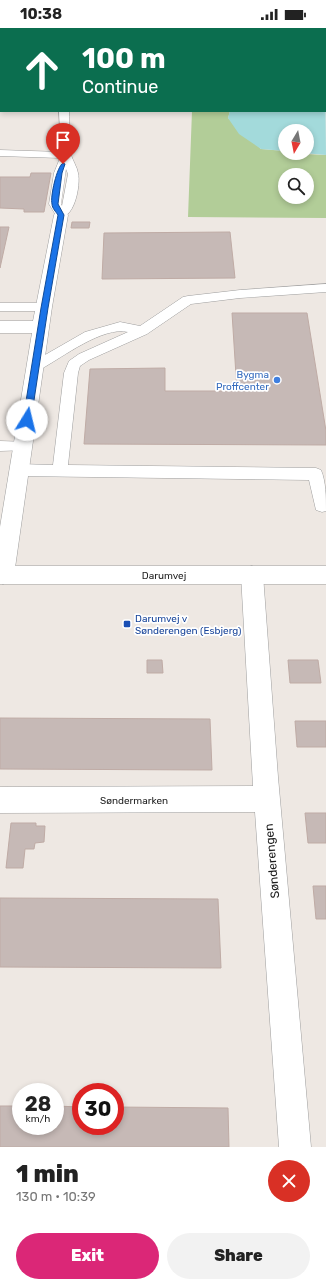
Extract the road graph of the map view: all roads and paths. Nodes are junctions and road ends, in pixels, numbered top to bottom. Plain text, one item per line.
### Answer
1 (64, 112) edge
2 (0, 153) edge
3 (66, 155) junction
4 (61, 215) joint
5 (326, 288) edge
6 (0, 306) edge
7 (44, 308) junction
8 (0, 327) edge
9 (41, 327) junction
10 (142, 331) junction
11 (36, 366) junction
12 (0, 446) edge
13 (23, 446) junction
14 (20, 470) junction
15 (60, 470) junction
16 (322, 506) dead end
17 (1, 575) edge
18 (252, 575) junction
19 (326, 575) edge
20 (267, 799) junction
21 (0, 800) edge
22 (295, 1147) edge

1 - 3 lane
2 - 3 lane
3 - 4 lane
4 - 7 street, Darumvej
5 - 10 lane
6 - 7 lane
7 - 9 street, Darumvej
8 - 9 street
9 - 11 street, Darumvej
10 - 11 lane
10 - 15 lane
11 - 13 street, Darumvej
12 - 13 lane
13 - 14 street, Darumvej
14 - 15 lane
14 - 17 street, Darumvej
15 - 16 lane
17 - 18 street, Darumvej
18 - 19 street, Darumvej
18 - 20 street, Sønderengen
20 - 21 street, Søndermarken
20 - 22 street, Sønderengen

